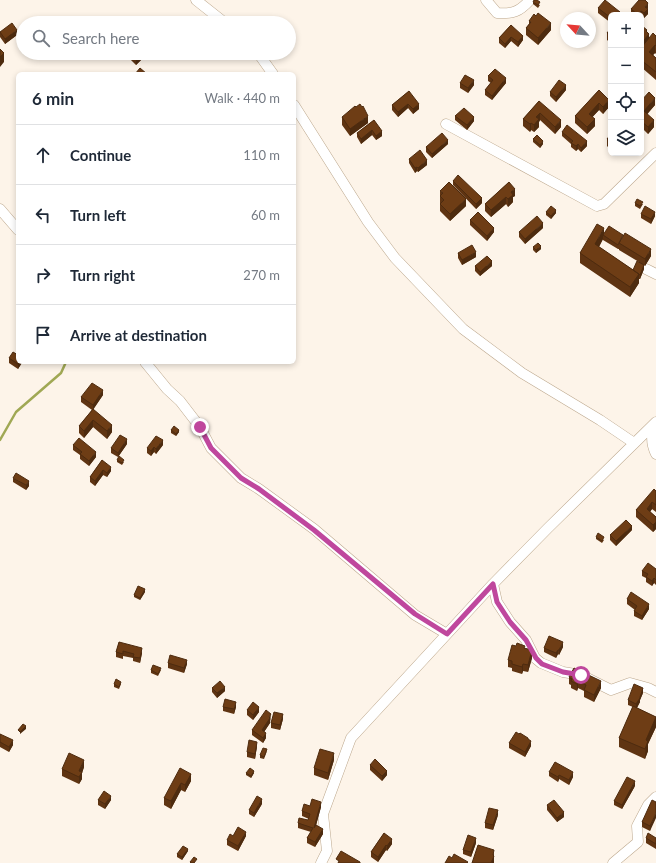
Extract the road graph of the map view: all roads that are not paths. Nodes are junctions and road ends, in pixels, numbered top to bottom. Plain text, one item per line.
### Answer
1 (196, 0) edge
2 (486, 0) edge
3 (530, 0) edge
4 (216, 16) edge
5 (263, 60) edge
6 (272, 72) edge
7 (296, 108) edge
8 (446, 124) dead end
9 (656, 153) edge
10 (0, 209) edge
11 (16, 228) edge
12 (646, 269) dead end
13 (656, 274) edge
14 (147, 364) edge
15 (656, 423) edge
16 (634, 443) junction
17 (656, 454) edge
18 (493, 584) junction
19 (447, 634) junction
20 (656, 692) edge
21 (656, 797) edge
22 (322, 863) edge
23 (613, 863) edge

1 - 4 street
2 - 3 street
5 - 6 street
7 - 16 street
8 - 9 street
10 - 11 street
12 - 13 street
14 - 19 street
15 - 16 street
15 - 17 street
16 - 18 street
18 - 19 street
18 - 20 street
19 - 22 street
21 - 23 street

